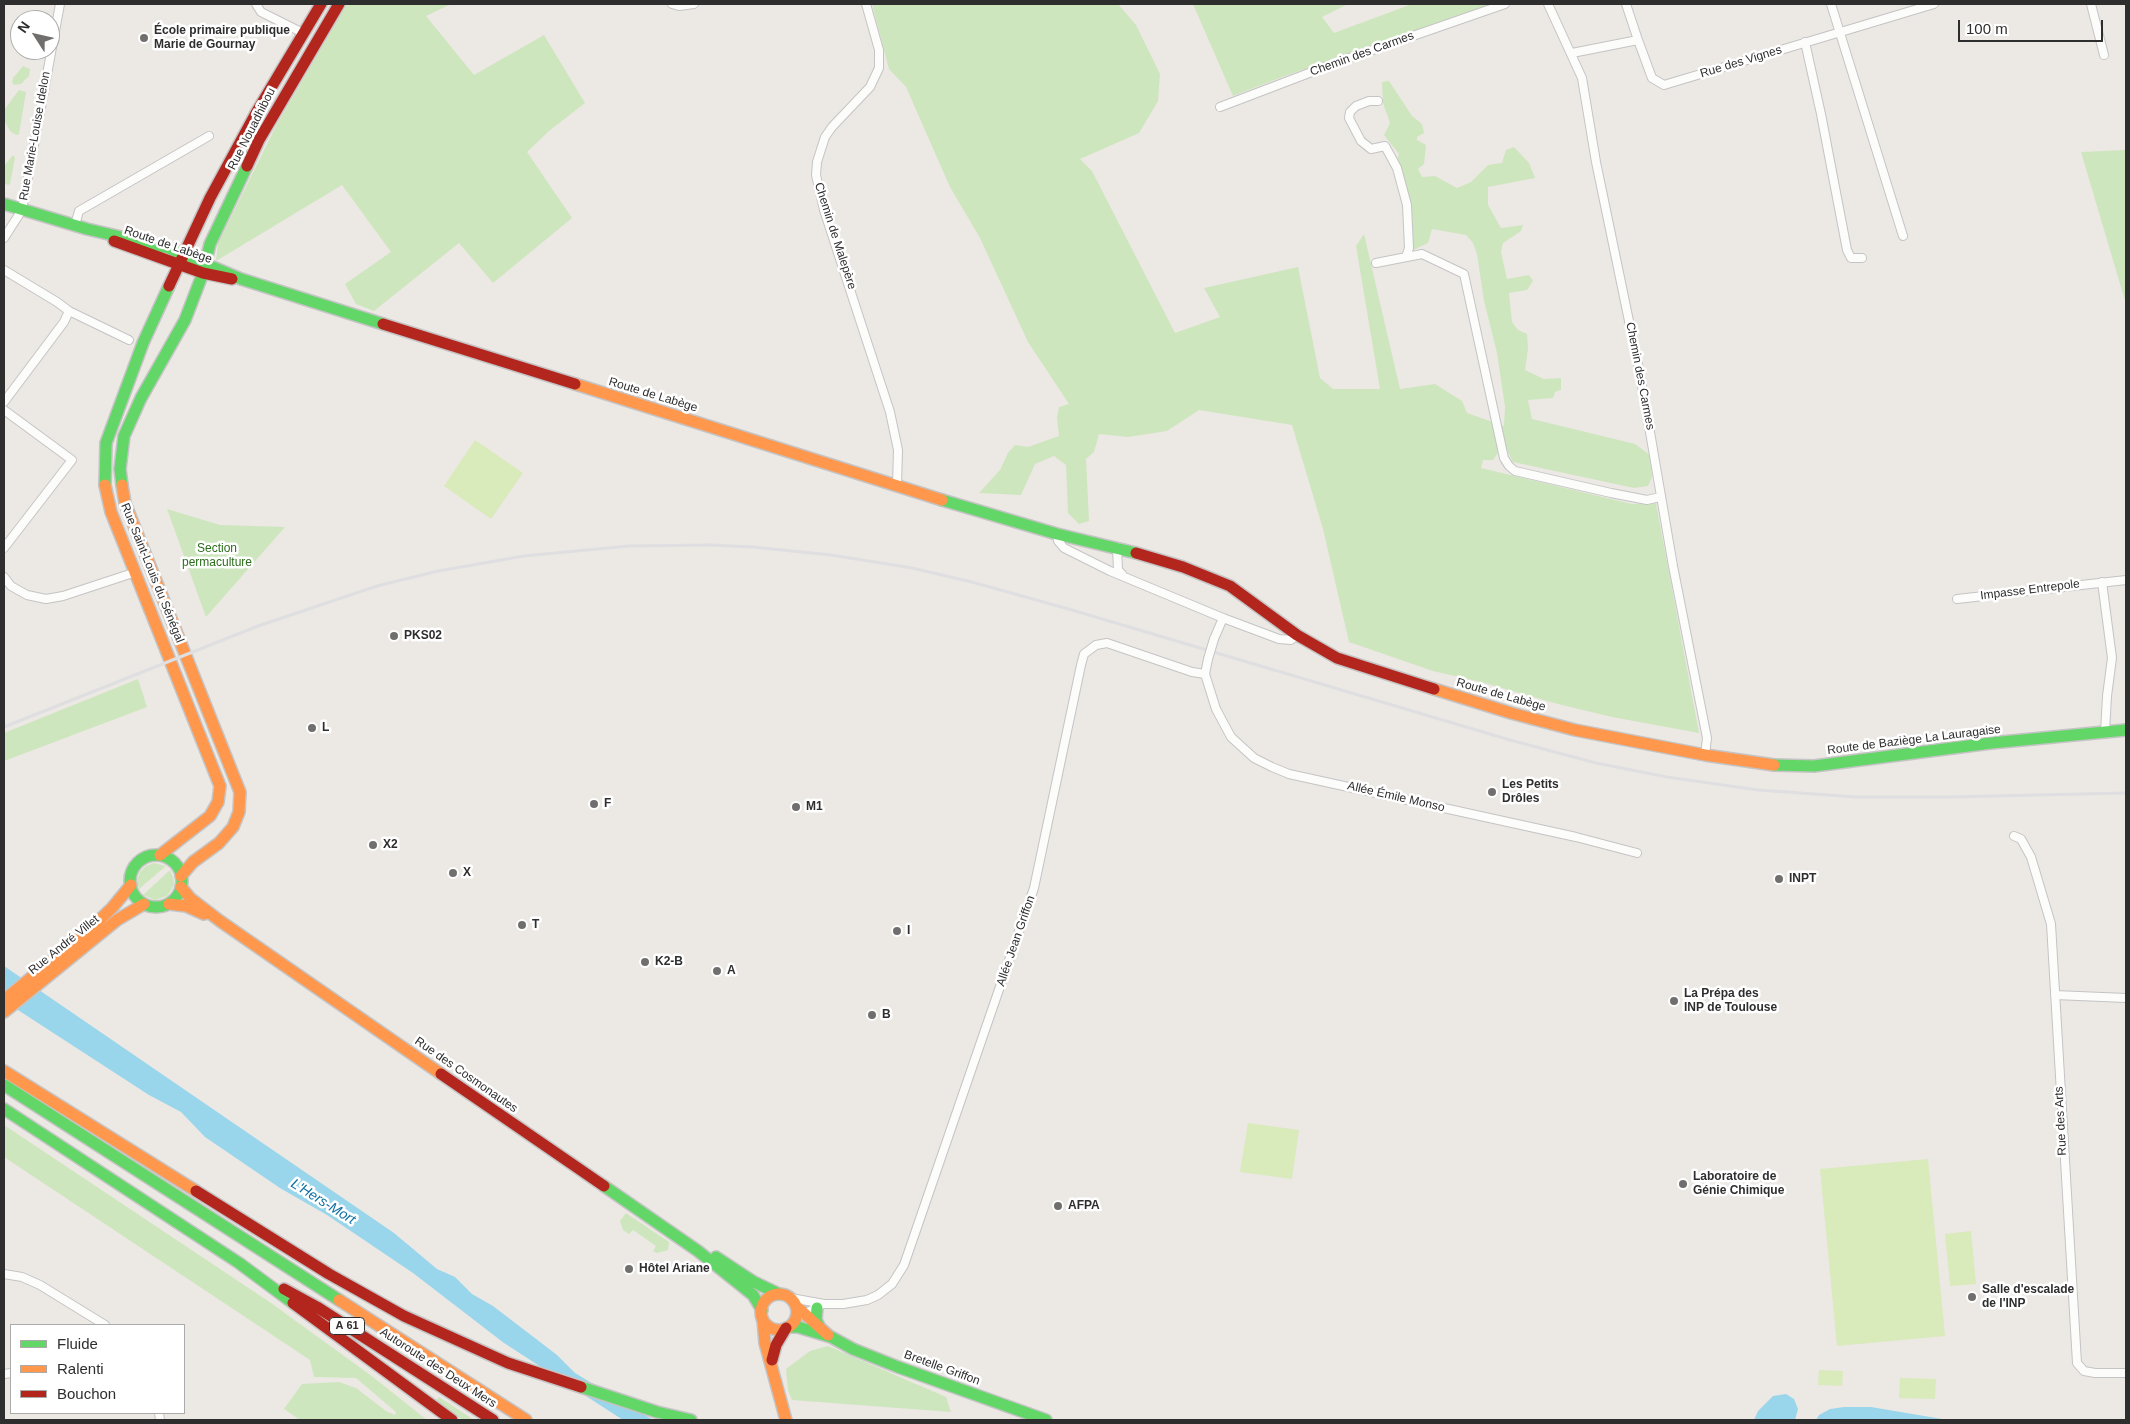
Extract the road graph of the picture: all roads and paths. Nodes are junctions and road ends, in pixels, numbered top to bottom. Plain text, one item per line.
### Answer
1 (60, 4) edge
2 (256, 4) edge
3 (321, 4) edge
4 (338, 4) edge
5 (672, 4) edge
6 (694, 4) edge
7 (866, 4) edge
8 (1505, 4) edge
9 (1548, 4) edge
10 (1626, 4) edge
11 (1830, 4) edge
12 (1934, 4) edge
13 (2091, 4) edge
14 (1840, 32) junction
15 (303, 33) junction
16 (1638, 40) junction
17 (1805, 42) junction
18 (1572, 54) junction
19 (2104, 55) dead end
20 (1378, 101) dead end
21 (1220, 107) dead end
22 (208, 136) dead end
23 (4, 204) edge
24 (22, 210) junction
25 (74, 225) junction
26 (1903, 236) dead end
27 (4, 238) edge
28 (1406, 257) junction
29 (1862, 258) dead end
30 (181, 259) junction
31 (1376, 263) dead end
32 (205, 268) junction
33 (4, 270) edge
34 (69, 311) junction
35 (129, 340) dead end
36 (4, 402) edge
37 (4, 410) edge
38 (897, 485) junction
39 (1660, 497) junction
40 (1057, 534) junction
41 (1117, 547) junction
42 (4, 548) edge
43 (136, 572) junction
44 (1122, 574) junction
45 (4, 578) edge
46 (2126, 580) edge
47 (2102, 582) junction
48 (1957, 599) dead end
49 (1223, 618) junction
50 (1296, 635) junction
51 (1205, 674) junction
52 (2126, 730) edge
53 (2106, 732) junction
54 (1705, 755) junction
55 (2014, 836) dead end
56 (1637, 853) dead end
57 (160, 856) junction
58 (181, 881) junction
59 (130, 885) junction
60 (144, 904) junction
61 (169, 904) junction
62 (220, 921) junction
63 (51, 967) junction
64 (2055, 995) junction
65 (2126, 998) edge
66 (4, 1000) edge
67 (4, 1012) edge
68 (4, 1071) edge
69 (4, 1085) edge
70 (4, 1109) edge
71 (698, 1252) junction
72 (239, 1263) junction
73 (4, 1274) edge
74 (779, 1294) junction
75 (820, 1306) junction
76 (797, 1309) junction
77 (763, 1315) junction
78 (103, 1324) edge
79 (819, 1326) junction
80 (788, 1328) junction
81 (831, 1337) junction
82 (375, 1364) junction
83 (772, 1365) junction
84 (2126, 1373) edge
85 (521, 1417) edge
86 (438, 1420) edge
87 (452, 1420) edge
88 (493, 1420) edge
89 (530, 1420) edge
90 (691, 1420) edge
91 (786, 1420) edge
92 (1046, 1420) edge

1 - 24 street, Rue Marie-Louise Idelon
2 - 15 street
3 - 15 main road, Rue Nouadhibou
4 - 32 main road, Rue Nouadhibou
5 - 6 street
7 - 38 street, Chemin de Malepère
8 - 21 street, Chemin des Carmes
9 - 18 street, Chemin des Carmes
10 - 16 street, Rue des Vignes
11 - 14 street
12 - 14 street, Rue des Vignes
13 - 19 street
14 - 17 street, Rue des Vignes
14 - 26 street
15 - 30 main road, Rue Nouadhibou
16 - 17 street, Rue des Vignes
16 - 18 street
17 - 29 street
18 - 39 street, Chemin des Carmes
20 - 28 street
22 - 25 street
23 - 24 main road, Route de Labège
24 - 25 main road, Route de Labège
24 - 27 street
25 - 30 main road, Route de Labège
28 - 31 street
28 - 39 street
30 - 32 main road, Route de Labège
30 - 43 main road, Rue Saint-Louis du Sénégal
32 - 38 main road, Route de Labège
32 - 58 main road, Rue Saint-Louis du Sénégal
33 - 34 street
34 - 35 street
34 - 36 street
37 - 42 street
38 - 40 main road, Route de Labège
39 - 54 street, Chemin des Carmes
40 - 41 main road, Route de Labège
40 - 44 street
41 - 44 street
41 - 50 main road, Route de Labège
43 - 45 street
43 - 57 main road, Rue Saint-Louis du Sénégal
44 - 49 street
46 - 47 street, Impasse Entrepole
47 - 48 street, Impasse Entrepole
47 - 53 street
49 - 50 street
49 - 51 street, bridge
50 - 54 main road, Route de Labège
51 - 56 street, Allée Émile Monso
51 - 75 street, Allée Jean Griffon
52 - 53 main road, Route de Baziège La Lauragaise
53 - 54 main road, Route de Baziège La Lauragaise
55 - 64 street, Rue des Arts
57 - 58 main road
57 - 59 main road
58 - 61 main road
58 - 62 main road, Rue des Cosmonautes
59 - 60 main road
59 - 63 main road, Rue André Villet
60 - 61 main road
60 - 63 main road, Rue André Villet
61 - 62 main road, Rue des Cosmonautes
62 - 71 main road, Rue des Cosmonautes
63 - 66 main road, Rue André Villet
63 - 67 main road, Rue André Villet
64 - 65 street
64 - 84 street, Rue des Arts
68 - 90 main road
69 - 85 main road, A 61
70 - 72 main road, A 61
71 - 74 main road, Rue des Cosmonautes
71 - 77 main road, Rue des Cosmonautes
72 - 82 main road
72 - 88 main road, Autoroute des Deux Mers / A 61
73 - 78 street
74 - 76 main road
74 - 77 main road
75 - 76 street, Allée Jean Griffon
75 - 76 street, Allée Jean Griffon
75 - 79 main road
76 - 79 main road, Bretelle Griffon
76 - 80 main road
77 - 80 main road
77 - 83 main road
79 - 81 main road, Bretelle Griffon
80 - 81 main road, Bretelle Griffon
80 - 83 main road
81 - 92 main road, Bretelle Griffon
82 - 86 main road
82 - 87 main road
83 - 91 main road
85 - 89 main road, A 61

